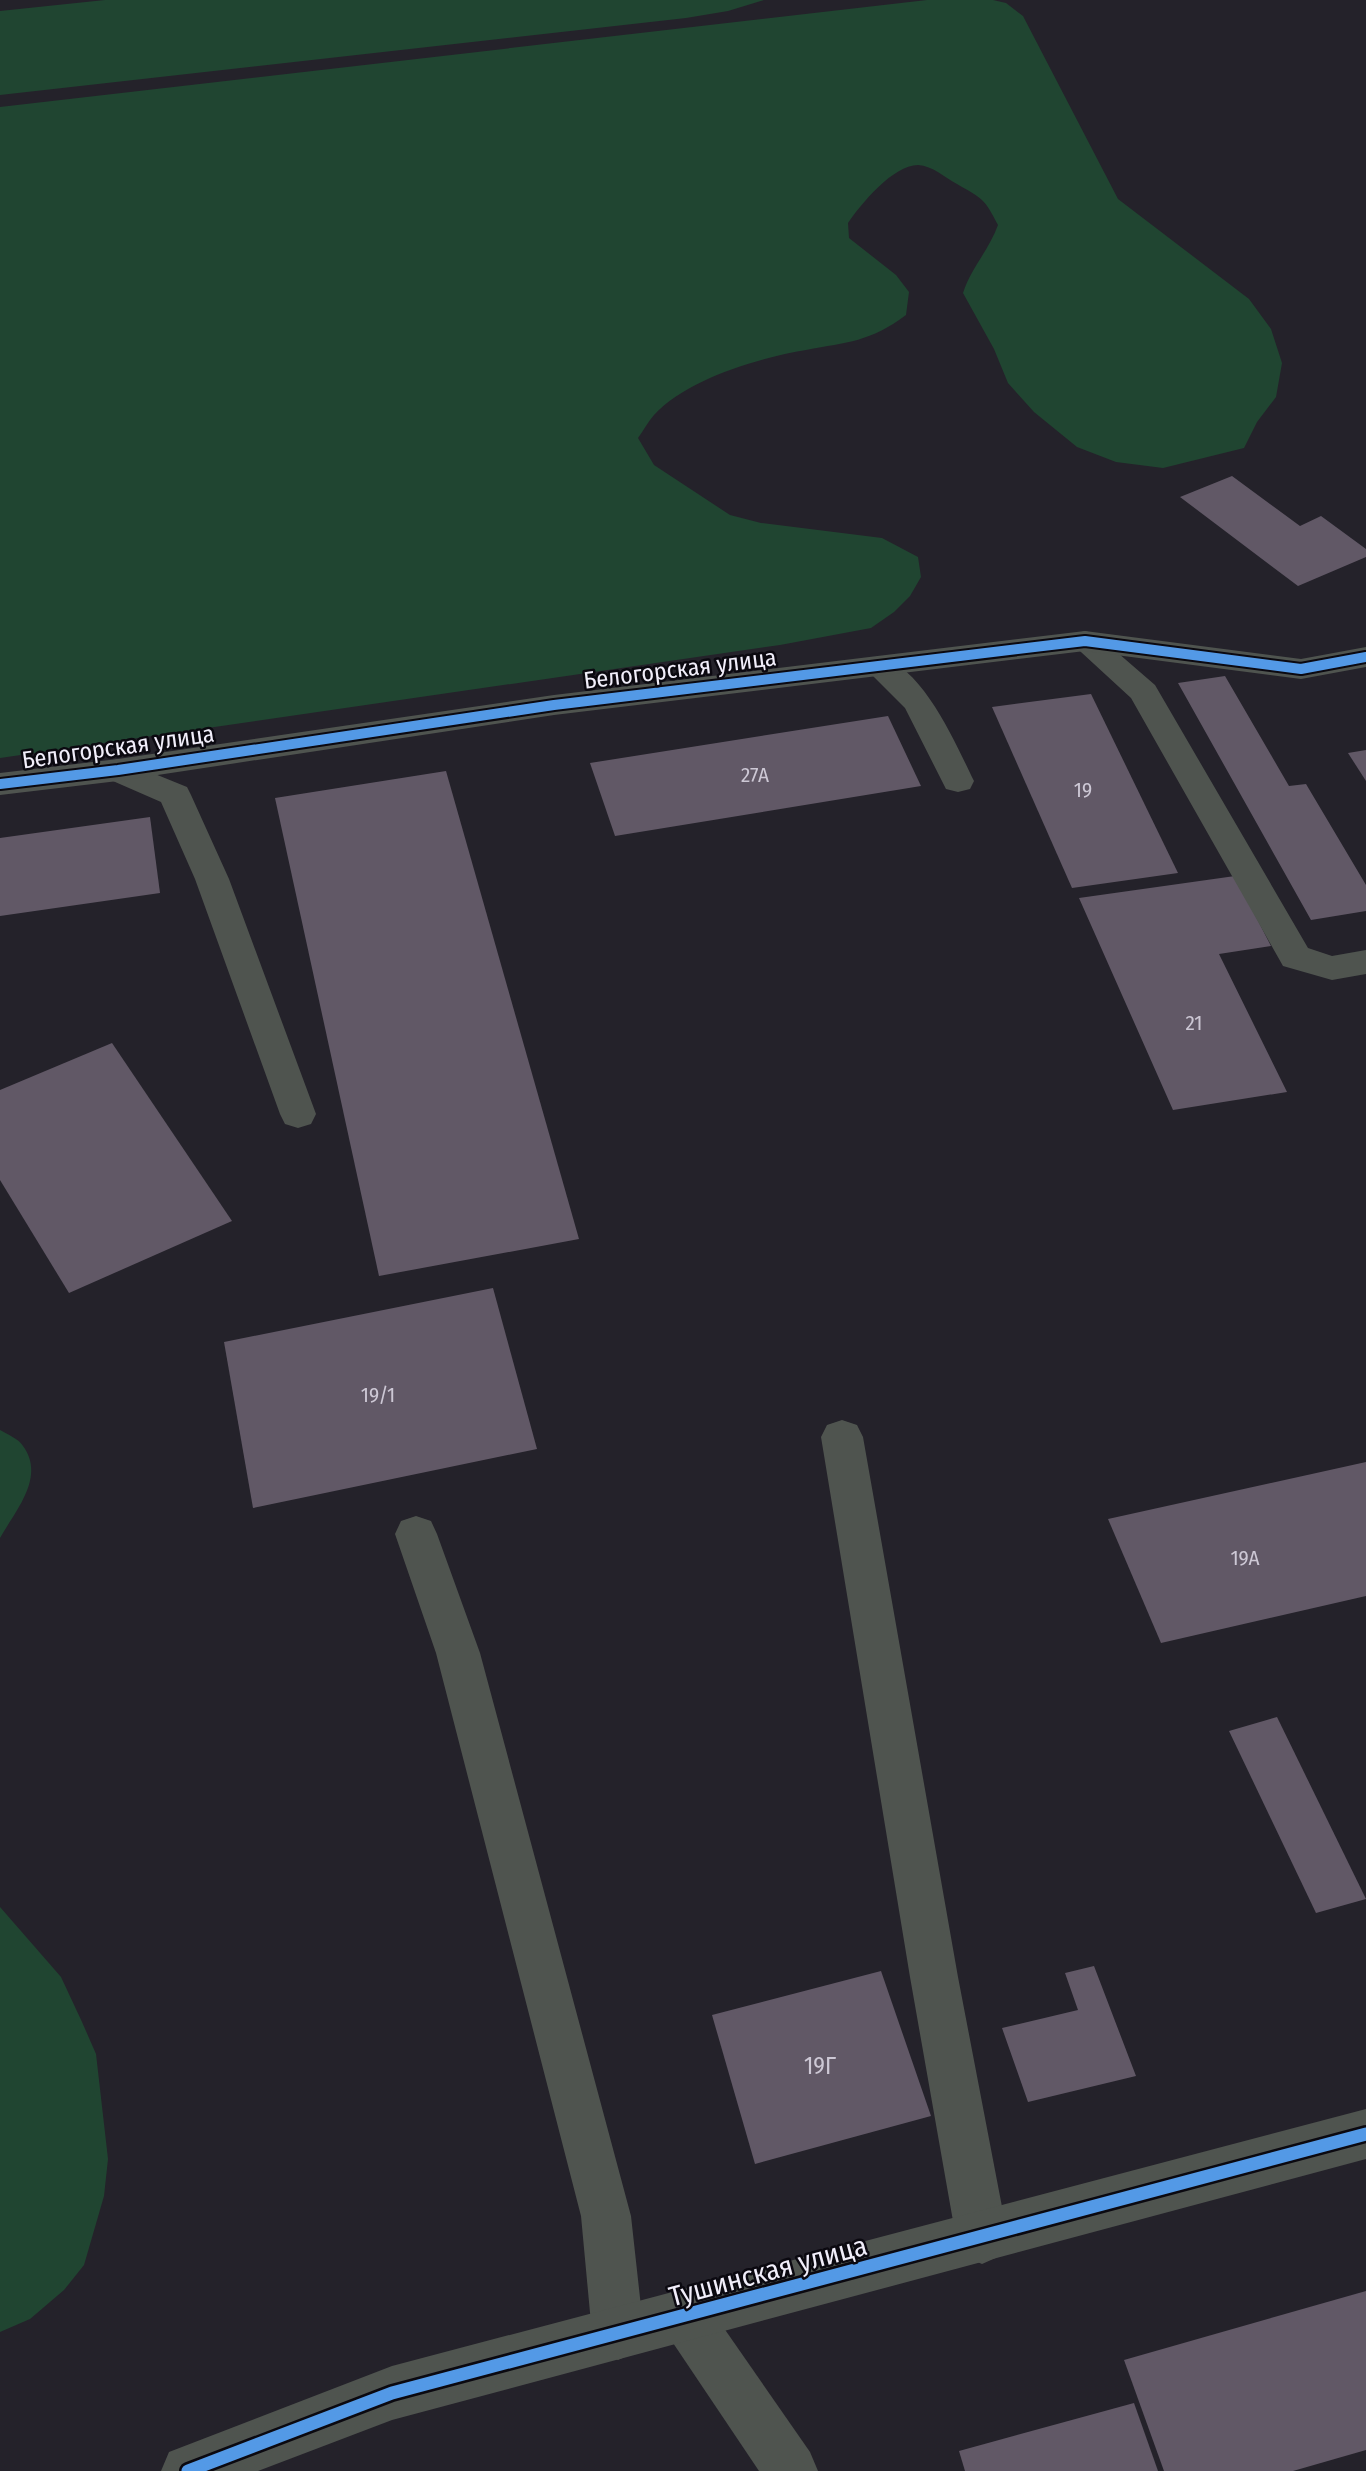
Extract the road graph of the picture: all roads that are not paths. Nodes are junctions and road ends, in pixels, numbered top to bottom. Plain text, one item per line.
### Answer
1 (1086, 641) junction
2 (1366, 657) edge
3 (879, 666) junction
4 (118, 771) junction
5 (958, 781) dead end
6 (0, 784) edge
7 (1366, 962) edge
8 (298, 1114) dead end
9 (842, 1437) dead end
10 (416, 1534) dead end
11 (1366, 2134) edge
12 (982, 2238) junction
13 (685, 2316) junction
14 (618, 2334) junction
15 (188, 2471) edge
16 (791, 2471) edge

1 - 2 street, Белогорская улица
1 - 3 street, Белогорская улица
1 - 7 street
3 - 4 street, Белогорская улица
3 - 5 street
4 - 6 street, Белогорская улица
4 - 8 street
9 - 12 street
10 - 14 street
11 - 12 street, Тушинская улица
12 - 13 street, Тушинская улица
13 - 14 street, Тушинская улица
13 - 16 street
14 - 15 street, Тушинская улица

